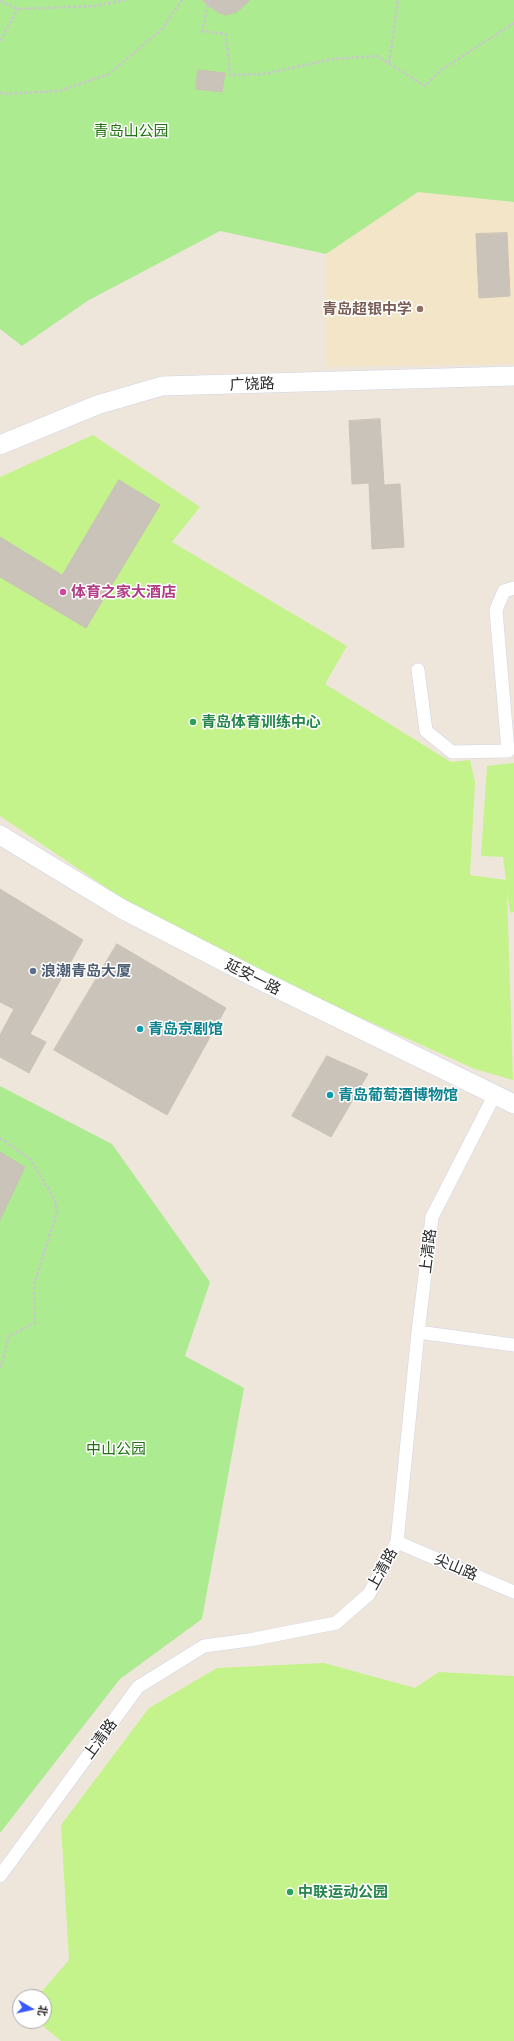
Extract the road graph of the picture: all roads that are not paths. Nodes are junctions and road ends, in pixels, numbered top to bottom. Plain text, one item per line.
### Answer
1 (514, 376) edge
2 (0, 445) edge
3 (514, 588) edge
4 (418, 670) dead end
5 (0, 835) edge
6 (494, 1096) junction
7 (514, 1104) edge
8 (418, 1332) junction
9 (514, 1345) edge
10 (397, 1542) junction
11 (514, 1592) edge
12 (0, 1876) edge

1 - 2 main road, 广饶路
3 - 4 street
5 - 6 main road, 延安一路
6 - 7 main road, 延安一路
6 - 8 street, 上清路
8 - 9 street
8 - 10 street, 上清路
10 - 11 street, 尖山路
10 - 12 street, 上清路

